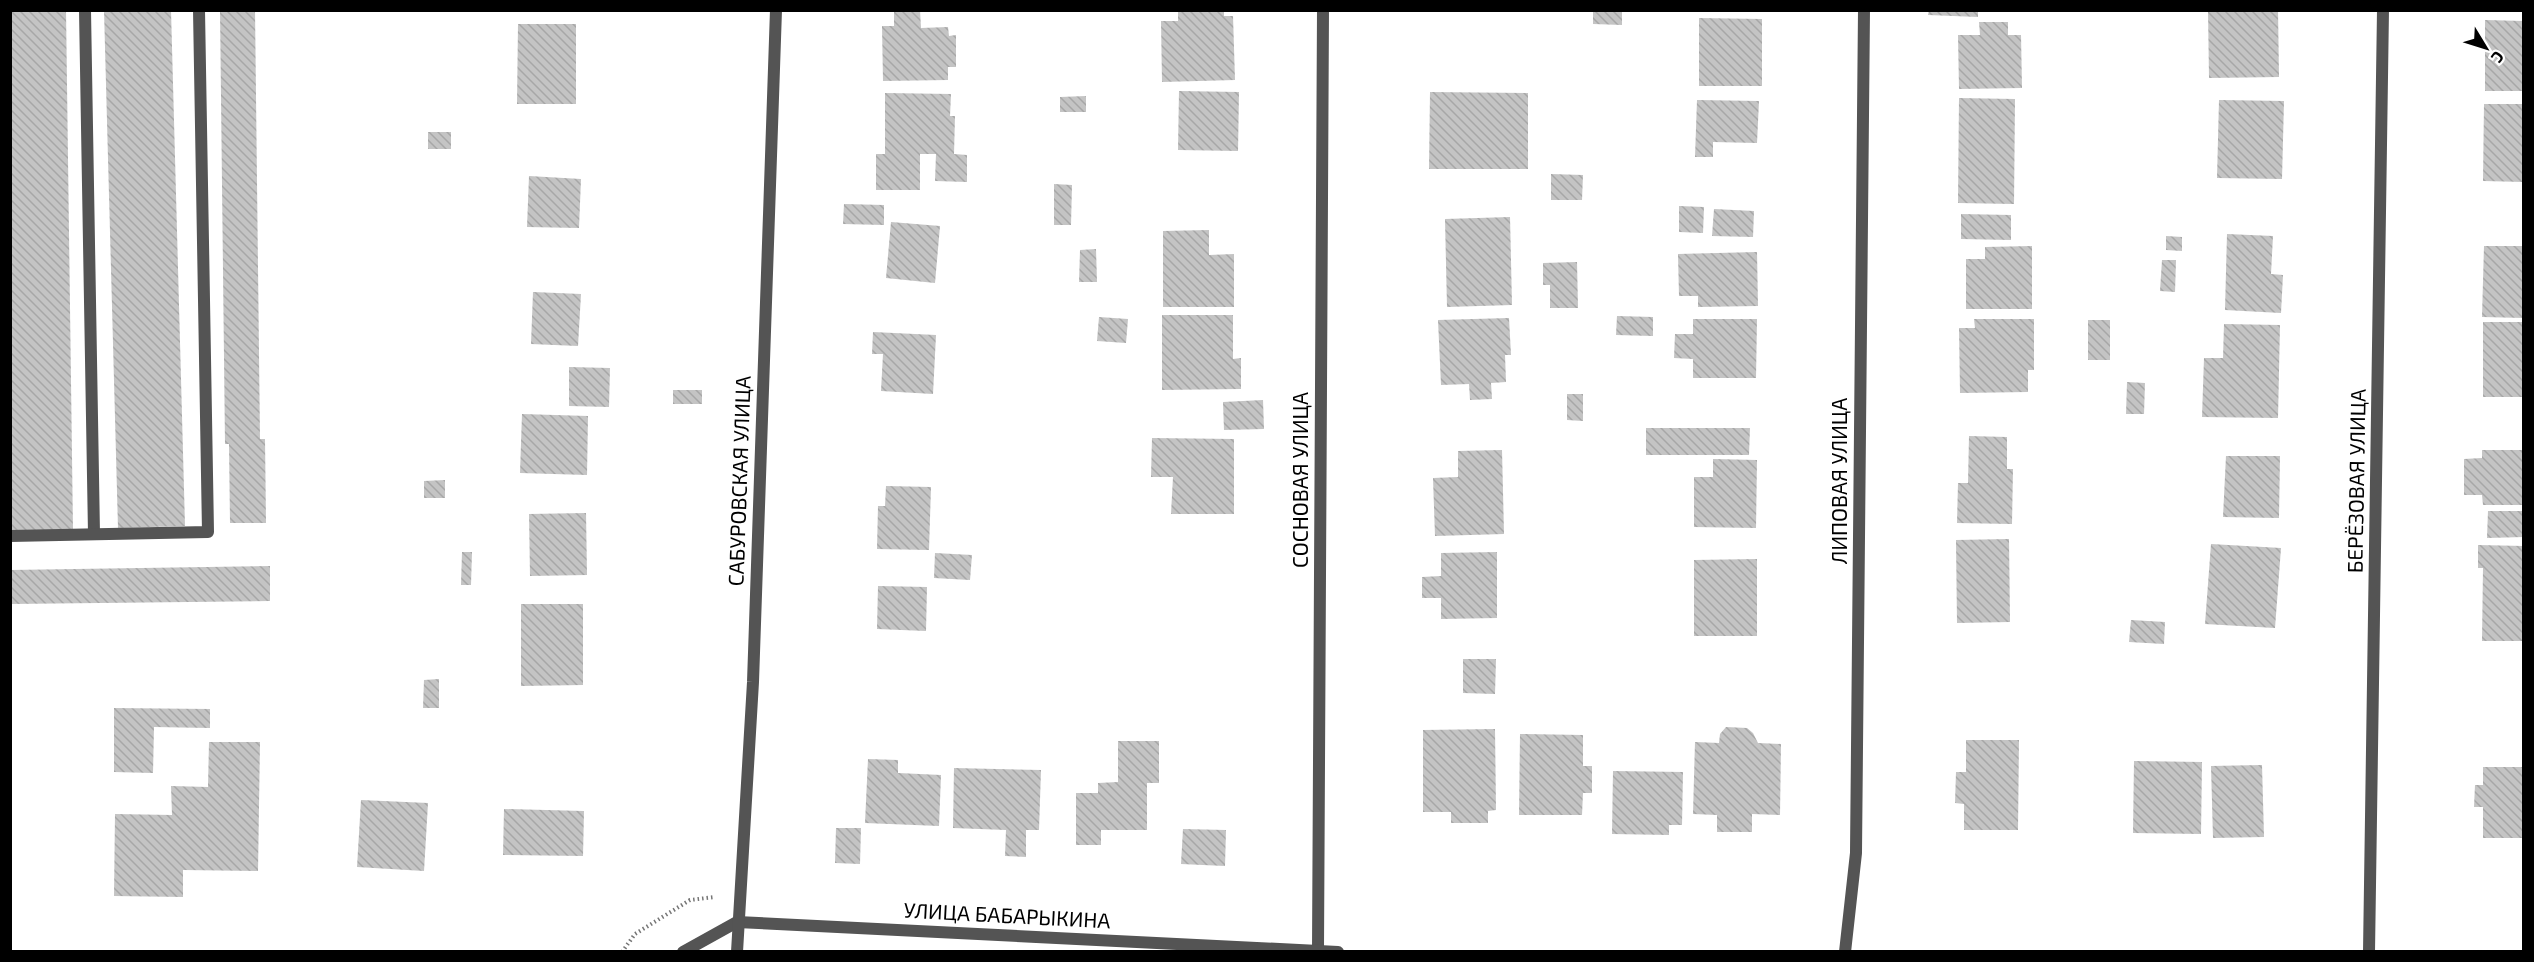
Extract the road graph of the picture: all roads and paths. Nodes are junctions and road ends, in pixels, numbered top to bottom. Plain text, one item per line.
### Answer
1 (85, 10) edge
2 (199, 10) edge
3 (776, 10) edge
4 (1323, 10) edge
5 (1864, 10) edge
6 (2383, 10) edge
7 (94, 534) junction
8 (10, 536) edge
9 (740, 894) junction
10 (737, 922) junction
11 (1318, 950) edge
12 (622, 951) edge
13 (683, 951) edge
14 (737, 951) edge
15 (1338, 951) edge
16 (1845, 951) edge
17 (2369, 951) edge

1 - 7 street
2 - 7 street
3 - 9 street, САБУРОВСКАЯ УЛИЦА
4 - 11 street, СОСНОВАЯ УЛИЦА
5 - 16 street, ЛИПОВАЯ УЛИЦА
6 - 17 street, БЕРЁЗОВАЯ УЛИЦА
7 - 8 street
9 - 10 street, САБУРОВСКАЯ УЛИЦА
9 - 12 path
10 - 11 street, УЛИЦА БАБАРЫКИНА
10 - 13 street
10 - 14 street, САБУРОВСКАЯ УЛИЦА
11 - 15 street, УЛИЦА БАБАРЫКИНА

